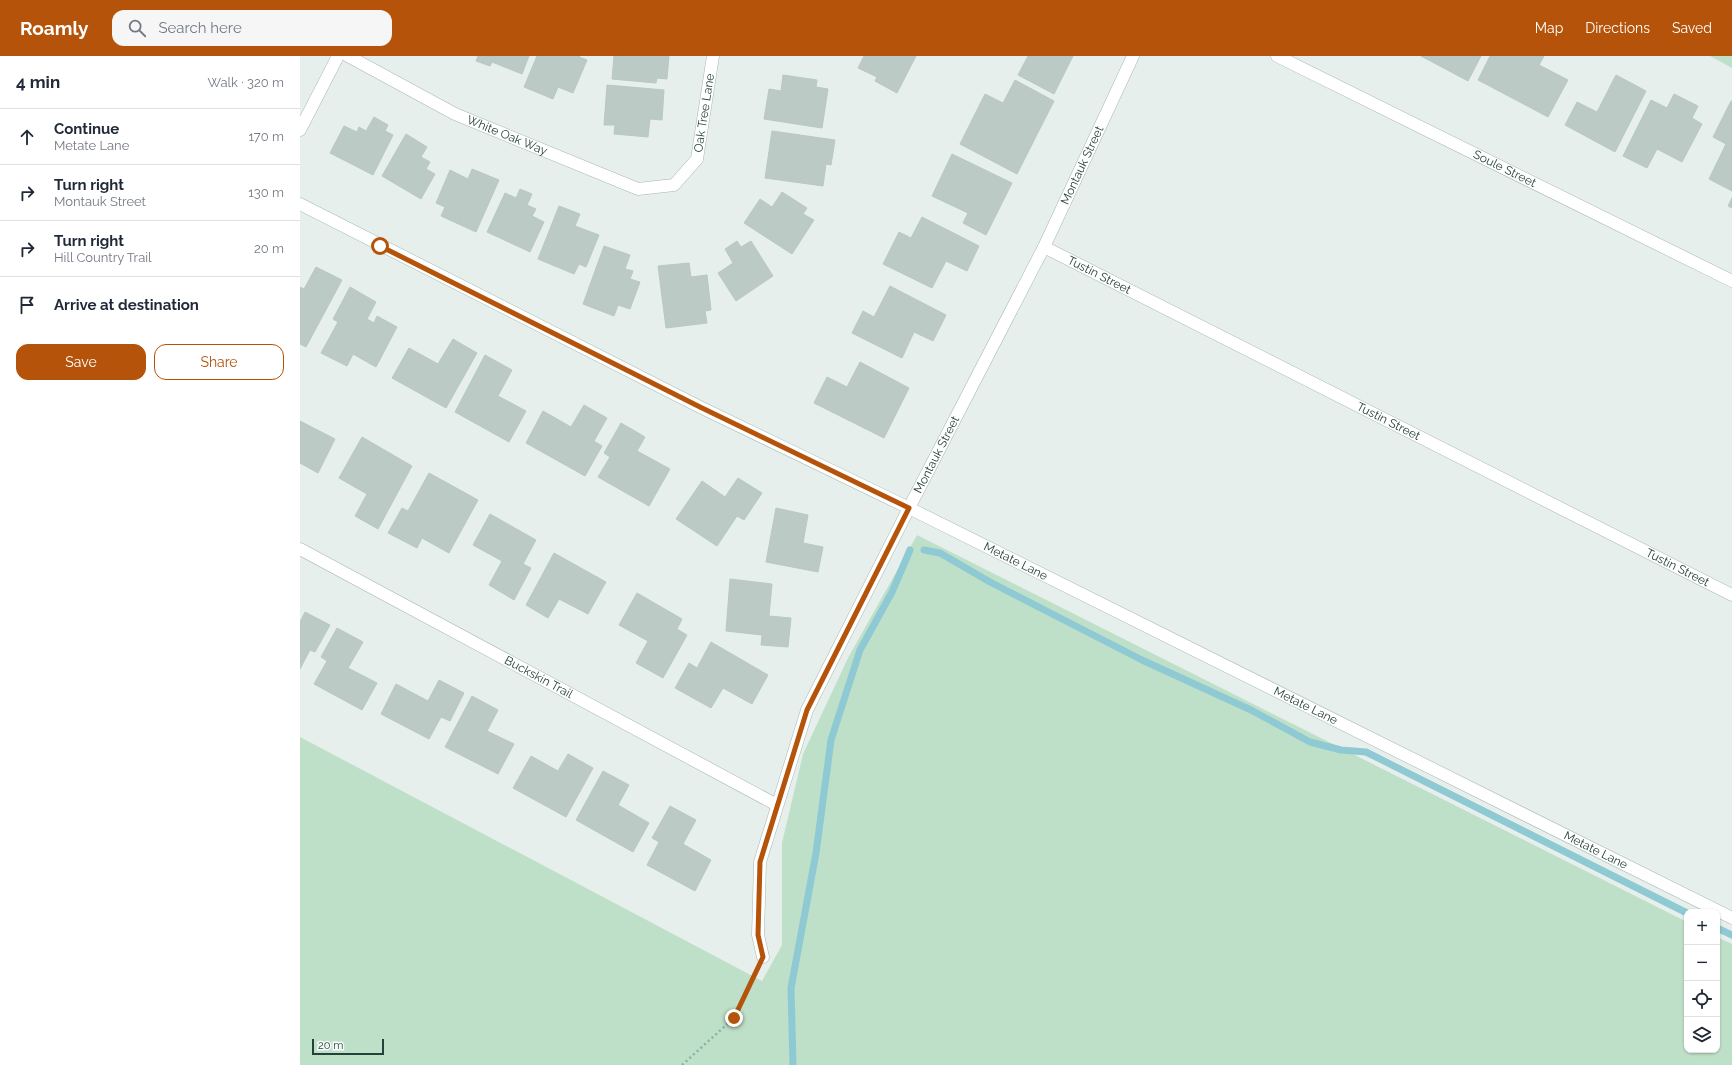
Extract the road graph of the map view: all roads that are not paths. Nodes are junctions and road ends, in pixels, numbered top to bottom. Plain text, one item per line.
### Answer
1 (338, 56) edge
2 (348, 56) edge
3 (713, 56) edge
4 (1133, 56) edge
5 (1277, 56) edge
6 (300, 130) edge
7 (674, 185) joint
8 (300, 204) edge
9 (1044, 247) junction
10 (1732, 281) edge
11 (909, 508) junction
12 (300, 549) edge
13 (1732, 596) edge
14 (777, 805) junction
15 (1732, 918) edge
16 (763, 957) road end

1 - 6 street
2 - 7 street, White Oak Way
3 - 7 street, Oak Tree Lane
4 - 9 street, Montauk Street
5 - 10 street, Soule Street
8 - 11 street, Metate Lane
9 - 11 street, Montauk Street
9 - 13 street, Tustin Street
11 - 14 street, Montauk Street
11 - 15 street, Metate Lane
12 - 14 street, Buckskin Trail
14 - 16 street, Montauk Street

